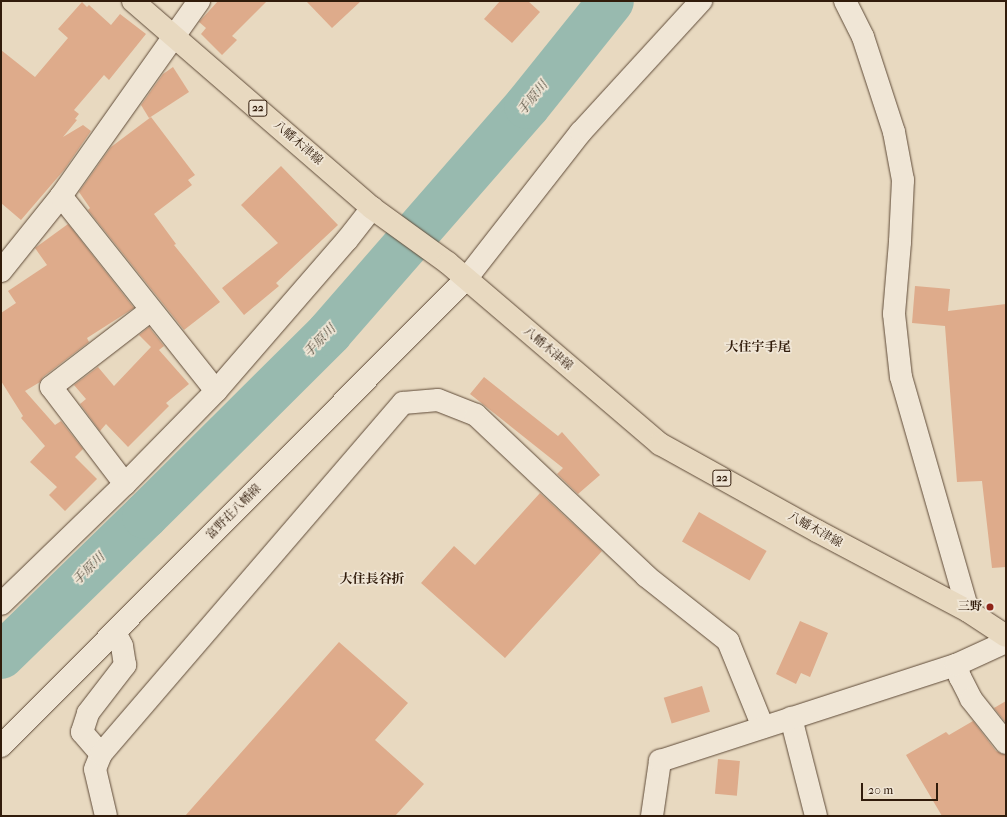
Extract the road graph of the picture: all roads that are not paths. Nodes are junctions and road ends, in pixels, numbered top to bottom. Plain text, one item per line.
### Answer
1 (133, 1) edge
2 (199, 1) edge
3 (701, 1) edge
4 (845, 1) edge
5 (174, 35) junction
6 (61, 196) junction
7 (378, 211) junction
8 (1, 271) edge
9 (466, 279) junction
10 (151, 310) junction
11 (216, 391) junction
12 (125, 484) junction
13 (1, 604) edge
14 (968, 611) junction
15 (115, 632) junction
16 (1006, 636) edge
17 (1006, 642) edge
18 (956, 665) junction
19 (791, 718) junction
20 (763, 727) junction
21 (1006, 743) edge
22 (1, 746) edge
23 (101, 754) junction
24 (106, 816) edge
25 (652, 816) edge
26 (816, 816) edge

1 - 5 main road, 八幡木津線 / 22
2 - 5 street
3 - 9 street, 富野荘八幡線
4 - 14 street
5 - 6 street
5 - 7 main road, 八幡木津線 / 22
6 - 8 street
6 - 10 street
7 - 9 main road, 八幡木津線 / 22
7 - 11 street
9 - 14 main road, 八幡木津線 / 22
9 - 15 street, 富野荘八幡線
10 - 11 street
10 - 12 street
11 - 12 street
12 - 13 street
14 - 16 main road, 八幡木津線 / 22
15 - 22 street, 富野荘八幡線
15 - 23 street
17 - 18 street
18 - 19 street
18 - 21 street
19 - 20 street
19 - 26 street
20 - 23 street
20 - 25 street
23 - 24 street

